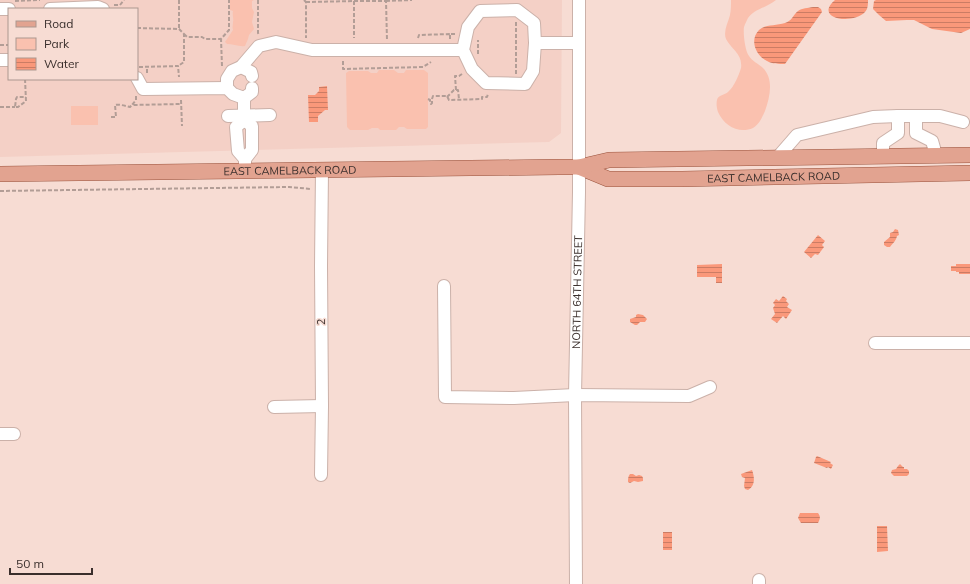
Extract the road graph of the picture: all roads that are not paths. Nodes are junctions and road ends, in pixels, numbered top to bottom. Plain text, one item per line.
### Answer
1 (579, 0) edge
2 (12, 5) edge
3 (0, 9) edge
4 (535, 43) junction
5 (579, 43) junction
6 (463, 50) junction
7 (241, 67) junction
8 (138, 73) edge
9 (227, 88) junction
10 (244, 98) junction
11 (270, 115) dead end
12 (228, 116) dead end
13 (898, 116) junction
14 (916, 116) junction
15 (244, 118) junction
16 (963, 122) dead end
17 (898, 132) junction
18 (916, 133) junction
19 (936, 155) junction
20 (970, 155) edge
21 (882, 156) junction
22 (913, 156) junction
23 (777, 158) junction
24 (245, 165) junction
25 (579, 167) junction
26 (322, 170) junction
27 (970, 173) edge
28 (0, 174) edge
29 (913, 174) junction
30 (778, 177) junction
31 (444, 286) dead end
32 (875, 343) dead end
33 (970, 343) edge
34 (710, 387) dead end
35 (575, 395) junction
36 (322, 406) junction
37 (274, 407) dead end
38 (0, 434) edge
39 (14, 434) dead end
40 (321, 475) dead end
41 (576, 584) edge

1 - 5 street, NORTH 64TH STREET
2 - 3 street
4 - 5 street
4 - 6 street
4 - 6 street
5 - 25 street, NORTH 64TH STREET
6 - 7 street
7 - 9 street
7 - 10 street
8 - 9 street
9 - 10 street
10 - 15 street
11 - 15 street
12 - 15 street
13 - 14 street
13 - 17 street
13 - 23 street
14 - 16 street
14 - 18 street
15 - 24 street
17 - 18 street
17 - 21 street
18 - 19 street
19 - 20 main road, EAST CAMELBACK ROAD
19 - 22 main road, EAST CAMELBACK ROAD
21 - 22 main road, EAST CAMELBACK ROAD
21 - 23 main road, EAST CAMELBACK ROAD
22 - 29 main road
23 - 25 main road, EAST CAMELBACK ROAD
23 - 30 main road
24 - 26 main road, EAST CAMELBACK ROAD
24 - 28 main road, EAST CAMELBACK ROAD
25 - 26 main road, EAST CAMELBACK ROAD
25 - 30 main road, EAST CAMELBACK ROAD
25 - 35 street, NORTH 64TH STREET
26 - 36 street, 2
27 - 29 main road, EAST CAMELBACK ROAD
29 - 30 main road, EAST CAMELBACK ROAD
31 - 35 street
32 - 33 street
34 - 35 street
35 - 41 street, NORTH 64TH STREET
36 - 37 street
36 - 40 street, 2
38 - 39 street

